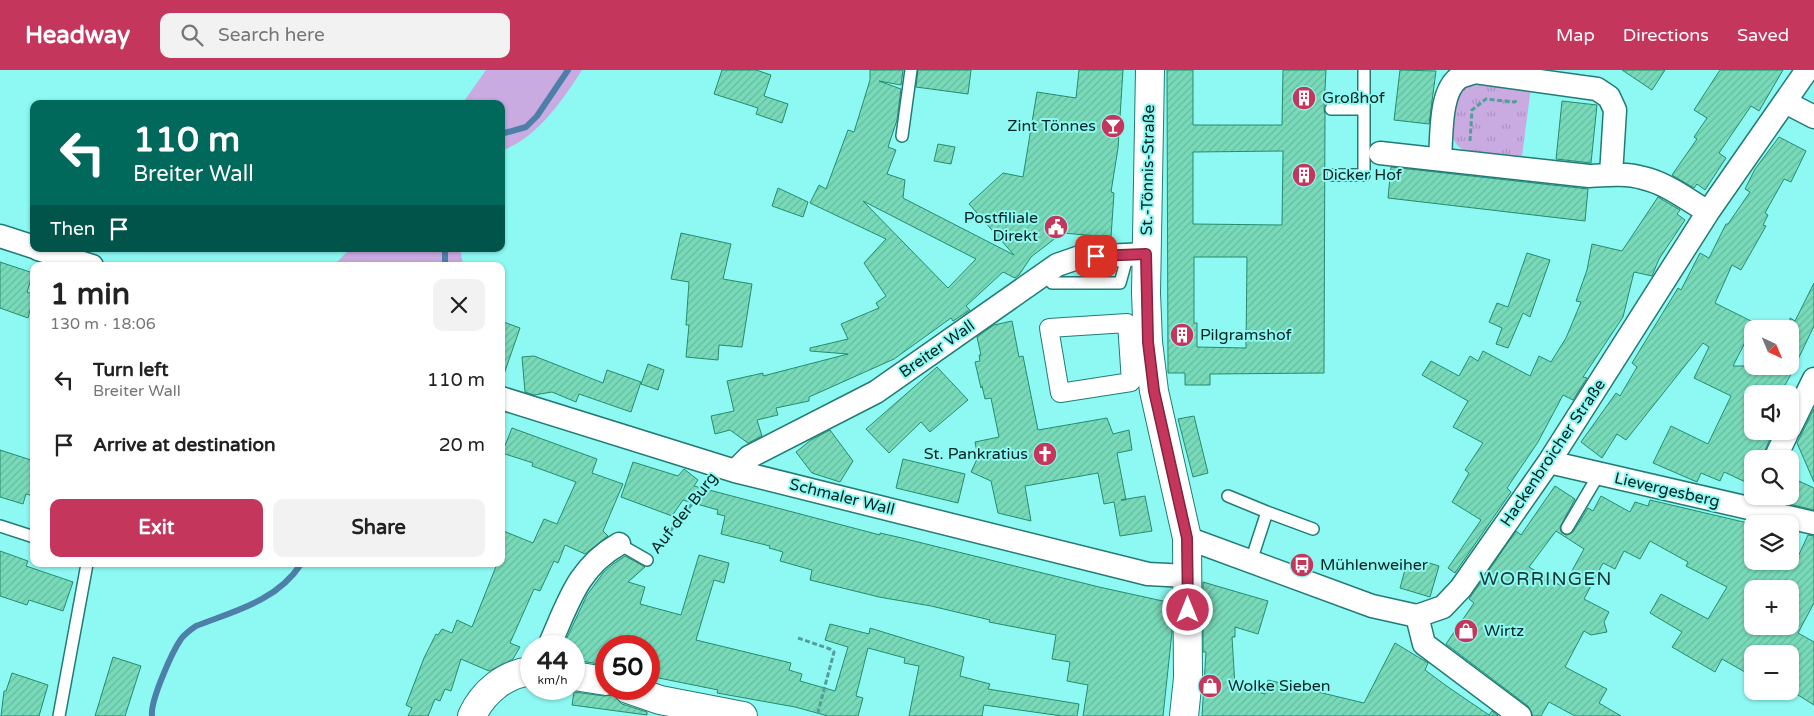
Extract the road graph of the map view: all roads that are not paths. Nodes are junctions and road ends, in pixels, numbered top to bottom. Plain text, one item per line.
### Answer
1 (911, 70) edge
2 (1150, 70) edge
3 (1364, 70) edge
4 (1807, 70) edge
5 (1785, 102) junction
6 (1364, 108) junction
7 (1331, 109) dead end
8 (1814, 117) edge
9 (902, 136) dead end
10 (1372, 152) junction
11 (1440, 158) junction
12 (1333, 174) dead end
13 (1611, 174) junction
14 (1708, 212) junction
15 (0, 236) edge
16 (30, 247) edge
17 (48, 252) edge
18 (1137, 254) junction
19 (79, 262) edge
20 (1141, 372) junction
21 (1814, 379) edge
22 (505, 399) edge
23 (1799, 410) edge
24 (1550, 462) junction
25 (727, 468) junction
26 (1599, 474) junction
27 (1228, 496) dead end
28 (1744, 501) edge
29 (1759, 505) edge
30 (1267, 512) junction
31 (1814, 523) edge
32 (0, 526) edge
33 (1567, 528) dead end
34 (1313, 529) dead end
35 (30, 536) edge
36 (1187, 538) junction
37 (619, 544) joint
38 (647, 560) road end
39 (1251, 561) junction
40 (86, 567) edge
41 (1188, 576) junction
42 (1417, 616) junction
43 (554, 635) edge
44 (520, 672) edge
45 (660, 700) edge
46 (59, 716) edge
47 (472, 716) edge
48 (743, 716) edge
49 (1184, 716) edge
50 (1520, 716) edge

1 - 9 lane
2 - 18 main road, St.-Tönnis-Straße
3 - 6 lane
4 - 5 street, Hackenbroicher Straße
5 - 8 street
5 - 14 street, Hackenbroicher Straße
6 - 7 lane
6 - 10 lane
10 - 11 street
10 - 12 lane
11 - 13 street
11 - 13 street
13 - 14 street
14 - 24 street, Hackenbroicher Straße
15 - 16 street
17 - 19 street
18 - 20 main road, St.-Tönnis-Straße
18 - 25 street, Breiter Wall
20 - 20 street
20 - 36 main road, St.-Tönnis-Straße
21 - 23 street
22 - 25 street, Schmaler Wall
24 - 26 street, Lievergesberg
24 - 42 street, Hackenbroicher Straße
25 - 41 street, Schmaler Wall
26 - 28 street, Lievergesberg
26 - 33 lane
27 - 30 lane
29 - 31 street, Lievergesberg
30 - 34 lane
30 - 39 lane
32 - 35 lane
36 - 39 street
36 - 41 main road, St.-Tönnis-Straße
37 - 38 lane
37 - 43 street
39 - 42 street
40 - 46 lane
41 - 49 main road, St.-Tönnis-Straße
42 - 50 street
44 - 47 main road
45 - 48 main road

